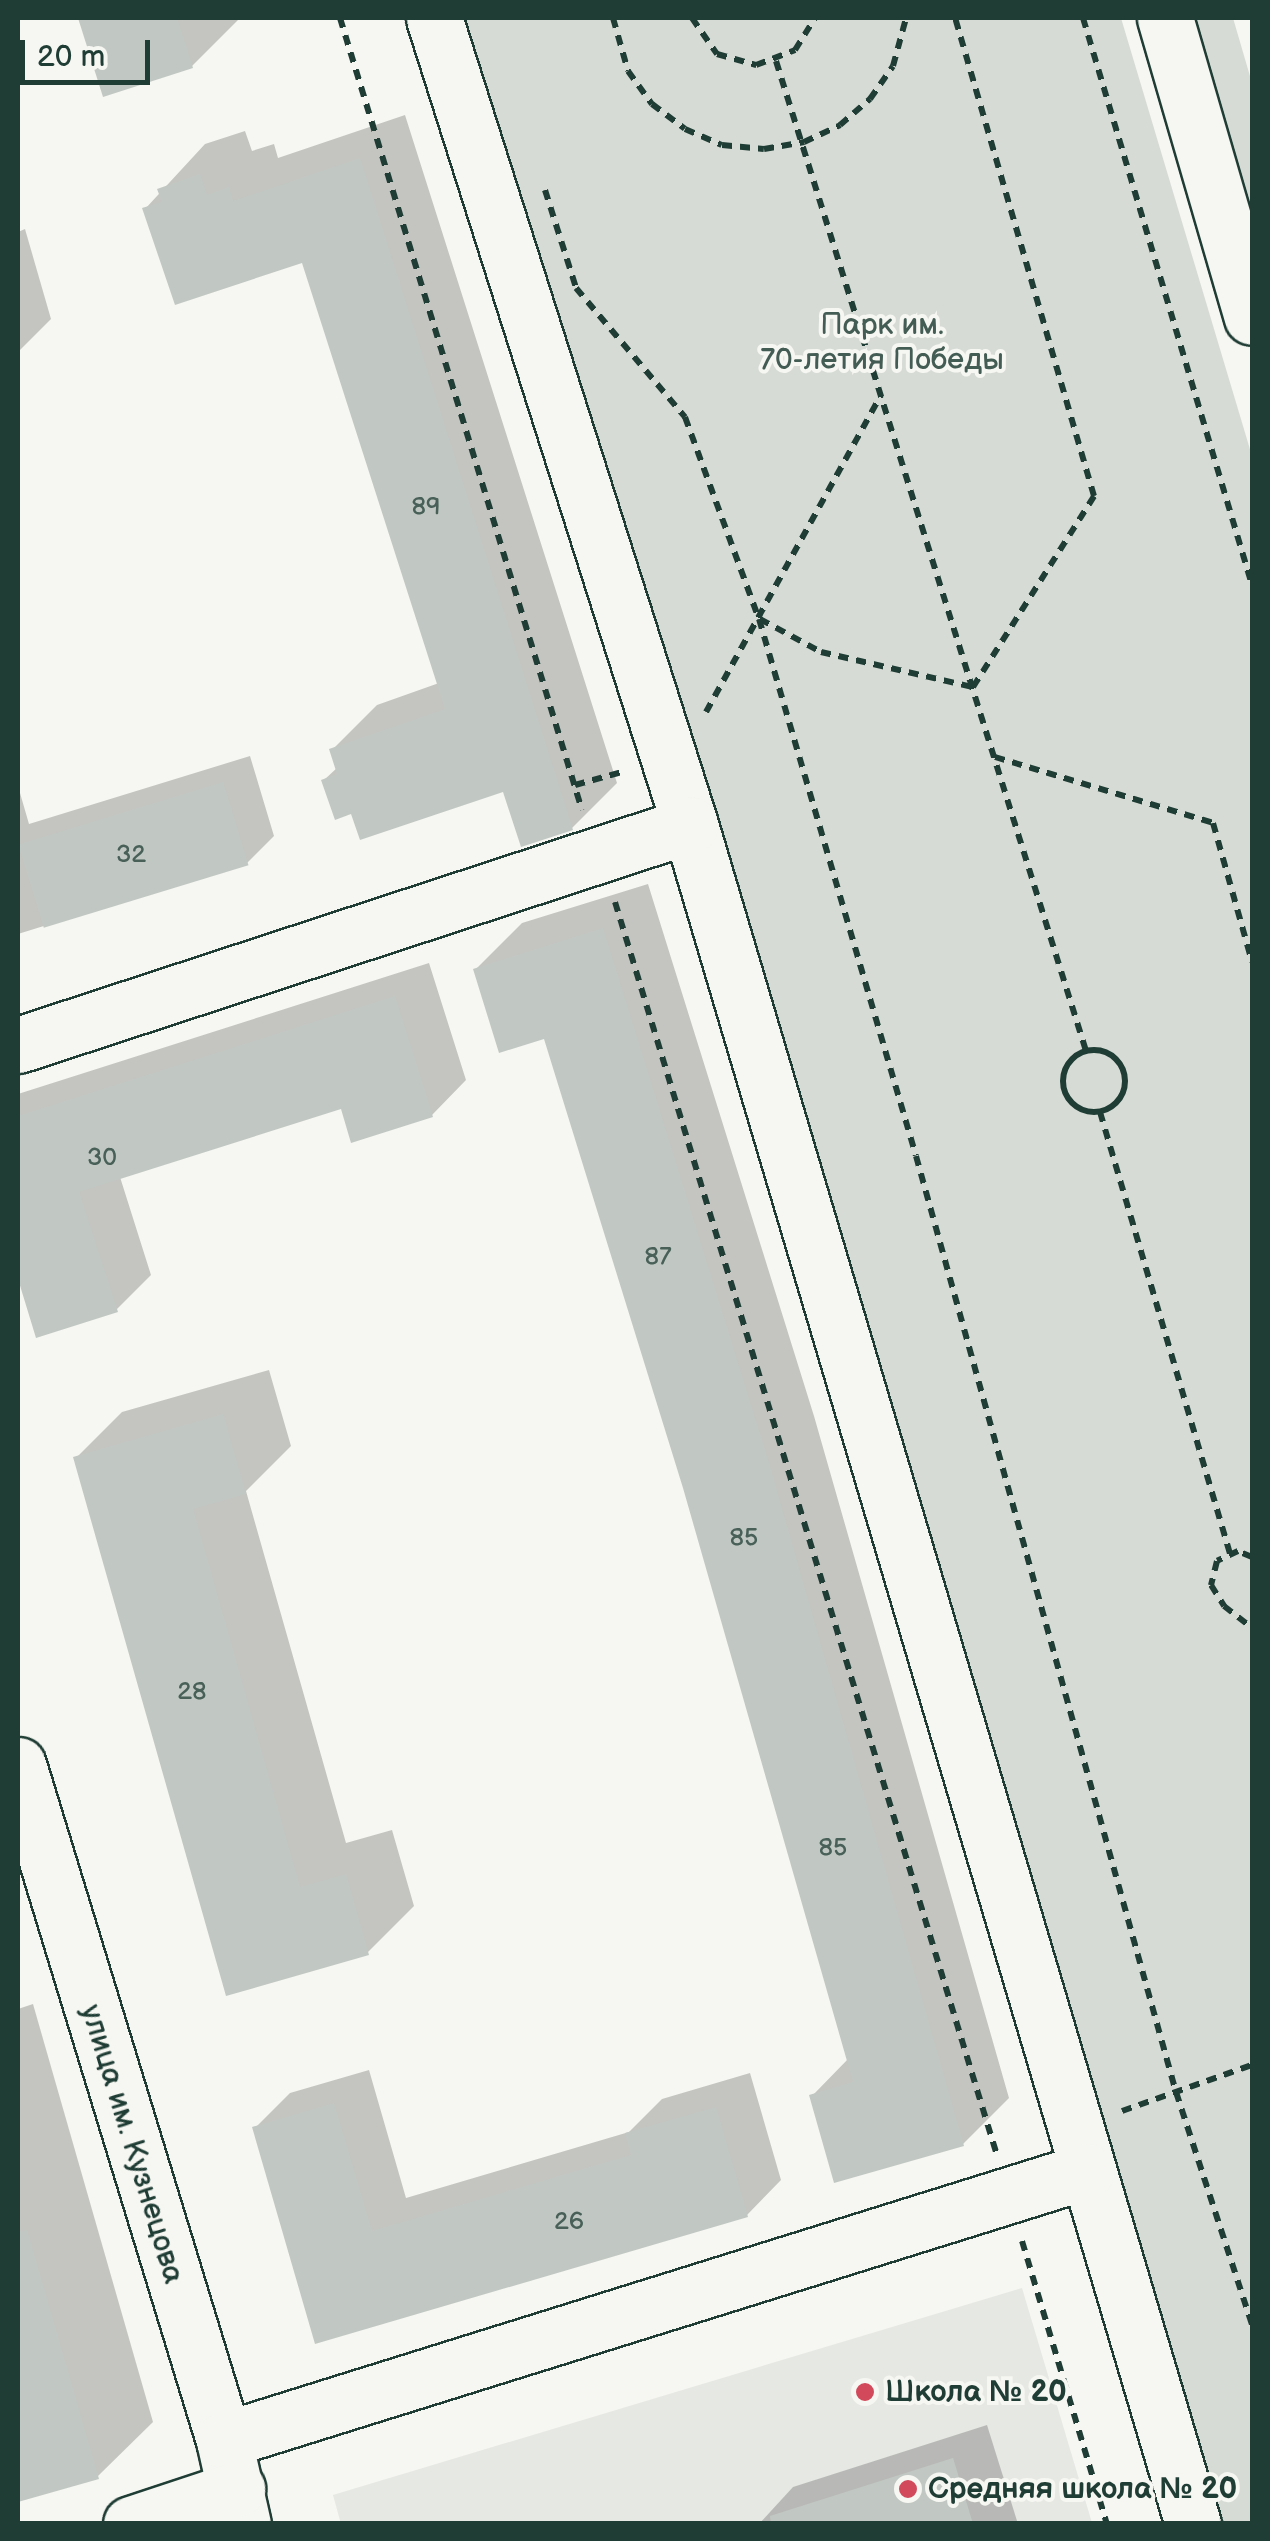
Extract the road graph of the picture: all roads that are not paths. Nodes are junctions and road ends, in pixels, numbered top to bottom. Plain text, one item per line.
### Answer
1 (434, 18) edge
2 (1165, 18) edge
3 (1252, 317) edge
4 (690, 825) junction
5 (18, 1045) edge
6 (18, 1765) edge
7 (38, 1908) edge
8 (1086, 2171) junction
9 (234, 2484) edge
10 (131, 2524) edge
11 (1193, 2524) edge

1 - 4 street
2 - 3 street
4 - 5 street
4 - 8 street
6 - 7 street, улица им. Кузнецова
7 - 9 street, улица им. Кузнецова
8 - 9 street
8 - 11 street
9 - 10 street

